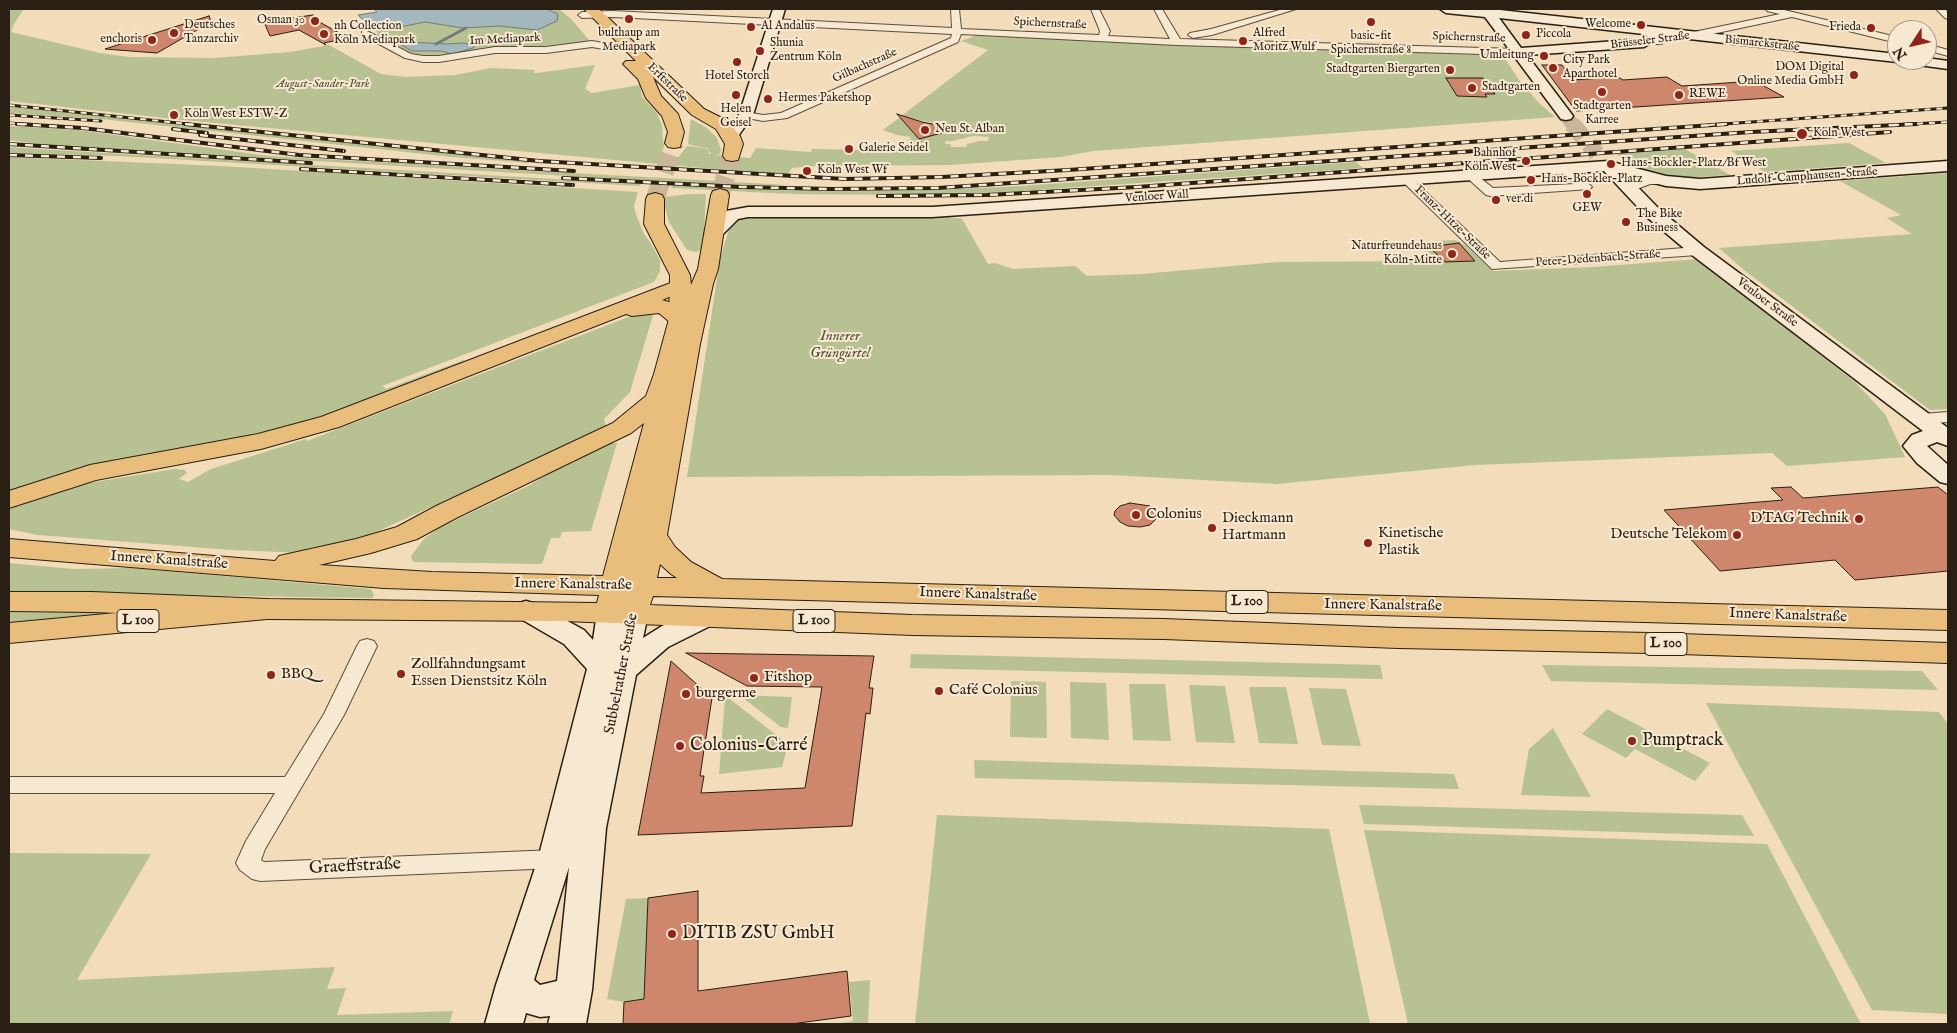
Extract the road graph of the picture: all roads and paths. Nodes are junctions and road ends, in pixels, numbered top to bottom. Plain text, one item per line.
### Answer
1 (955, 9) edge
2 (1095, 9) edge
3 (1158, 9) edge
4 (1292, 9) edge
5 (1446, 9) edge
6 (1770, 9) edge
7 (1810, 9) edge
8 (1940, 9) edge
9 (586, 11) edge
10 (1487, 12) edge
11 (1792, 14) junction
12 (777, 15) edge
13 (1948, 16) edge
14 (958, 31) junction
15 (1644, 32) junction
16 (365, 33) dead end
17 (1689, 36) junction
18 (1887, 38) edge
19 (1104, 39) junction
20 (1175, 39) junction
21 (597, 40) junction
22 (1658, 42) junction
23 (1517, 52) junction
24 (1887, 57) edge
25 (746, 115) junction
26 (1566, 116) tunnel mouth
27 (731, 136) junction
28 (674, 143) tunnel mouth
29 (732, 156) tunnel mouth
30 (1602, 160) junction
31 (1948, 166) edge
32 (1562, 168) junction
33 (1470, 175) junction
34 (1407, 180) junction
35 (1666, 181) junction
36 (1629, 188) junction
37 (720, 195) tunnel mouth
38 (655, 199) tunnel mouth
39 (714, 233) junction
40 (664, 245) junction
41 (1698, 252) junction
42 (710, 262) junction
43 (1497, 266) joint
44 (681, 285) junction
45 (611, 313) junction
46 (680, 319) junction
47 (657, 399) junction
48 (1946, 430) edge
49 (1946, 474) edge
50 (9, 500) edge
51 (406, 533) junction
52 (653, 536) junction
53 (9, 548) edge
54 (258, 568) junction
55 (384, 579) junction
56 (717, 589) junction
57 (625, 600) junction
58 (9, 602) edge
59 (1495, 608) junction
60 (267, 609) junction
61 (391, 609) junction
62 (526, 610) junction
63 (706, 618) junction
64 (1948, 620) edge
65 (9, 633) edge
66 (1431, 639) junction
67 (368, 646) dead end
68 (1948, 653) edge
69 (612, 669) junction
70 (9, 785) edge
71 (293, 785) junction
72 (555, 859) junction
73 (514, 985) junction
74 (571, 1007) edge
75 (504, 1024) edge

1 - 14 street
2 - 19 street
3 - 20 street
4 - 20 street
5 - 10 street, Bismarckstraße
6 - 11 street
7 - 11 street, Brüsseler Straße
8 - 13 street
9 - 12 street, Spichernstraße
9 - 21 main road, Erftstraße
9 - 27 main road, Erftstraße
10 - 15 street, Bismarckstraße
10 - 23 street
11 - 17 street, Brüsseler Straße
11 - 18 street
12 - 14 street, Spichernstraße
12 - 25 street
14 - 19 street, Spichernstraße
14 - 25 street, Gilbachstraße
15 - 17 street, Bismarckstraße
15 - 22 street, Bismarckstraße
16 - 21 street, Im Mediapark
17 - 22 street, Brüsseler Straße
17 - 24 street, Bismarckstraße
19 - 20 street, Spichernstraße
20 - 23 street, Spichernstraße
21 - 28 main road, Erftstraße
22 - 23 street, Brüsseler Straße
23 - 26 street
25 - 27 street
27 - 29 main road
30 - 32 street, Venloer Wall
30 - 35 street, Ludolf-Camphausen-Straße
30 - 36 street, Venloer Straße
31 - 35 street, Ludolf-Camphausen-Straße
32 - 33 street, Venloer Wall
32 - 33 street
33 - 34 street, Venloer Wall
34 - 39 street, Venloer Wall
34 - 43 street, Franz-Hitze-Straße
35 - 36 street, Ludolf-Camphausen-Straße
36 - 41 street, Venloer Straße
37 - 39 main road
38 - 40 main road
39 - 42 main road
40 - 42 main road
40 - 44 main road
41 - 43 street, Peter-Dedenbach-Straße
41 - 48 street, Venloer Straße
42 - 44 main road
42 - 52 main road, Subbelrather Straße
44 - 45 main road
44 - 46 main road, Subbelrather Straße
45 - 46 main road
45 - 50 main road
46 - 47 main road, Subbelrather Straße
47 - 51 main road
47 - 57 main road, Subbelrather Straße
48 - 49 street
51 - 54 main road
51 - 55 main road
52 - 56 main road
52 - 57 main road, Subbelrather Straße
53 - 54 main road, Innere Kanalstraße / L 100
54 - 55 main road, Innere Kanalstraße / L 100
55 - 57 main road, Innere Kanalstraße / L 100
55 - 61 main road
56 - 57 main road, Innere Kanalstraße / L 100
56 - 59 main road, Innere Kanalstraße / L 100
57 - 62 main road, Innere Kanalstraße / L 100
57 - 63 main road, Innere Kanalstraße / L 100
57 - 69 street, Subbelrather Straße
58 - 60 main road, Innere Kanalstraße / L 100
59 - 64 main road, Innere Kanalstraße / L 100
59 - 66 main road
60 - 61 main road, Innere Kanalstraße / L 100
60 - 65 main road, L 100
61 - 62 main road, Innere Kanalstraße / L 100
62 - 69 street, L 100
63 - 66 main road, Innere Kanalstraße / L 100
63 - 69 street
66 - 68 main road, Innere Kanalstraße / L 100
67 - 71 street, Graeffstraße
69 - 72 street, Subbelrather Straße
69 - 74 street, Subbelrather Straße
70 - 71 street
71 - 72 street, Graeffstraße
72 - 73 street, Subbelrather Straße
73 - 74 street
73 - 75 street, Subbelrather Straße

